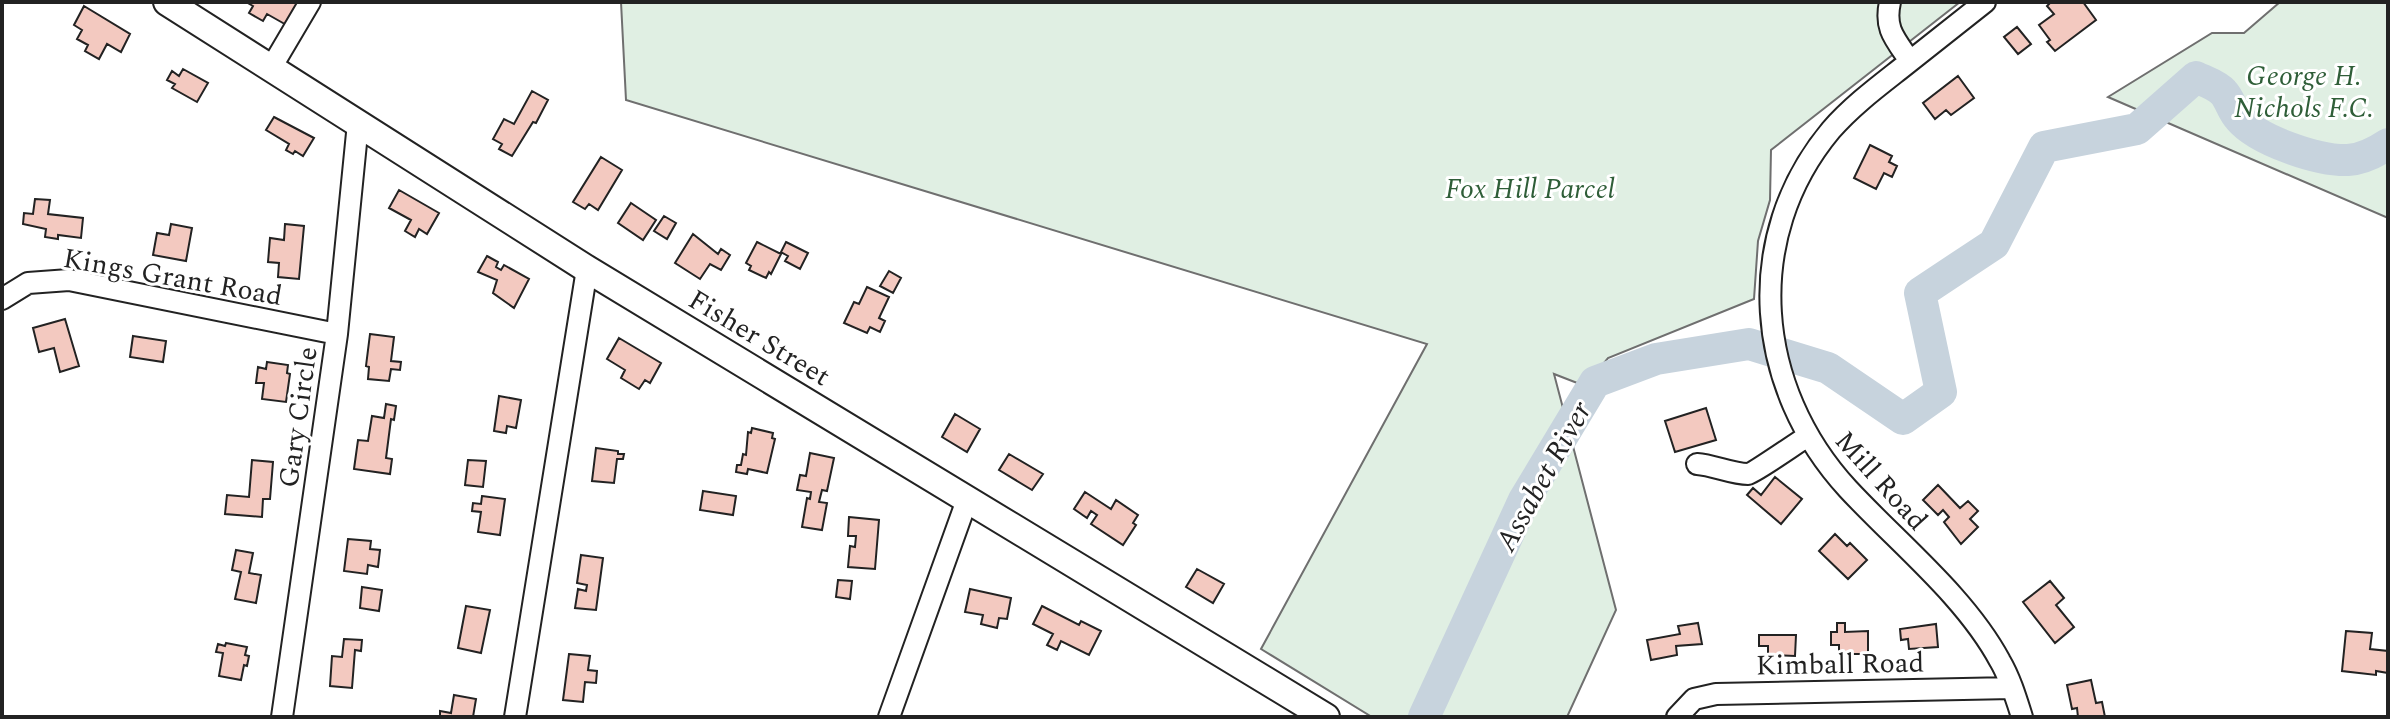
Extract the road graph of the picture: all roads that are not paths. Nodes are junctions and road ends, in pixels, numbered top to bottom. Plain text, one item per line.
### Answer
1 (310, 2) edge
2 (1890, 2) edge
3 (1985, 2) edge
4 (173, 4) edge
5 (1910, 61) junction
6 (271, 68) junction
7 (358, 123) junction
8 (587, 269) junction
9 (2, 299) edge
10 (337, 334) junction
11 (1803, 428) junction
12 (1697, 464) dead end
13 (967, 500) junction
14 (2012, 688) junction
15 (282, 717) edge
16 (515, 717) edge
17 (889, 717) edge
18 (1326, 717) edge
19 (1677, 717) edge
20 (2022, 717) edge

1 - 6 street
2 - 5 street
3 - 5 street, Mill Road
4 - 6 main road, Fisher Street
5 - 11 street, Mill Road
6 - 7 main road, Fisher Street
7 - 8 main road, Fisher Street
7 - 10 street, Gary Circle
8 - 13 main road, Fisher Street
8 - 16 street
9 - 10 street, Kings Grant Road
10 - 15 street, Gary Circle
11 - 12 street
11 - 14 street, Mill Road
13 - 17 street
13 - 18 main road, Fisher Street
14 - 19 street, Kimball Road
14 - 20 street, Mill Road

